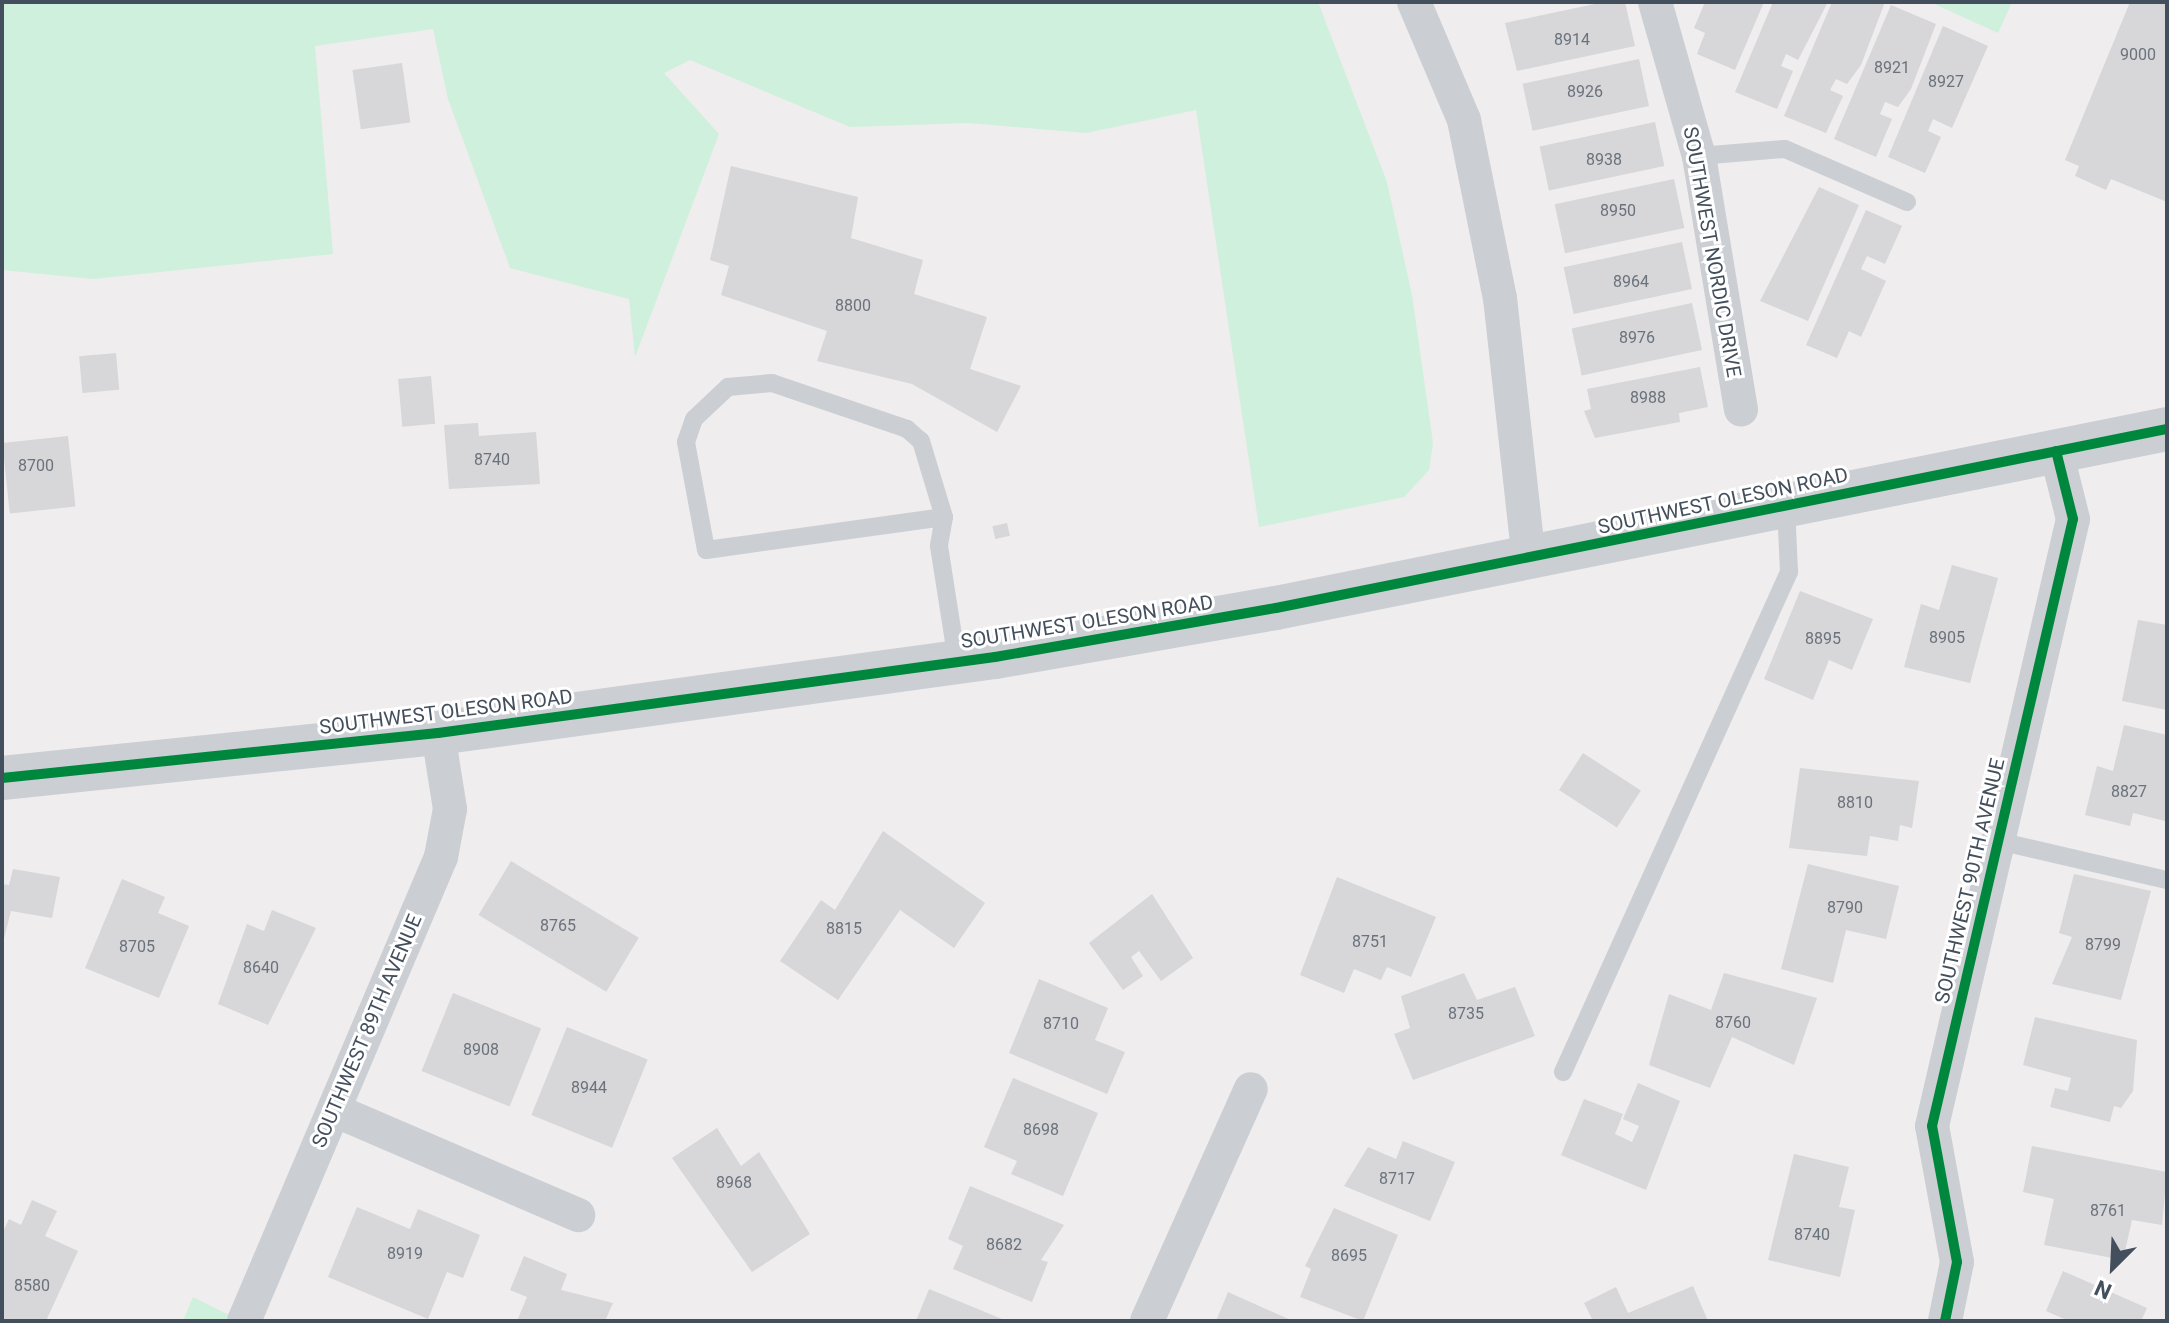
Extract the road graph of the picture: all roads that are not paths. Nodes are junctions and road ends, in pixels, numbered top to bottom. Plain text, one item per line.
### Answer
1 (1414, 2) edge
2 (1655, 2) edge
3 (1699, 156) junction
4 (1907, 202) dead end
5 (1741, 410) dead end
6 (2167, 429) edge
7 (2056, 451) junction
8 (1786, 506) junction
9 (944, 517) junction
10 (1529, 559) junction
11 (957, 661) junction
12 (438, 733) junction
13 (2, 778) edge
14 (1998, 841) junction
15 (2167, 880) edge
16 (1563, 1072) dead end
17 (1251, 1089) dead end
18 (334, 1110) junction
19 (578, 1215) dead end
20 (244, 1321) edge
21 (1147, 1321) edge
22 (1945, 1321) edge

1 - 10 street
2 - 3 street, SOUTHWEST NORDIC DRIVE
3 - 4 lane
3 - 5 street, SOUTHWEST NORDIC DRIVE
6 - 7 main road, SOUTHWEST OLESON ROAD
7 - 8 main road, SOUTHWEST OLESON ROAD
7 - 14 street, SOUTHWEST 90TH AVENUE
8 - 10 main road, SOUTHWEST OLESON ROAD
8 - 16 lane
9 - 9 lane
9 - 11 lane
10 - 11 main road, SOUTHWEST OLESON ROAD
11 - 12 main road, SOUTHWEST OLESON ROAD
12 - 13 main road, SOUTHWEST OLESON ROAD
12 - 18 street, SOUTHWEST 89TH AVENUE
14 - 15 lane
14 - 22 street, SOUTHWEST 90TH AVENUE
17 - 21 street
18 - 19 street
18 - 20 street, SOUTHWEST 89TH AVENUE

